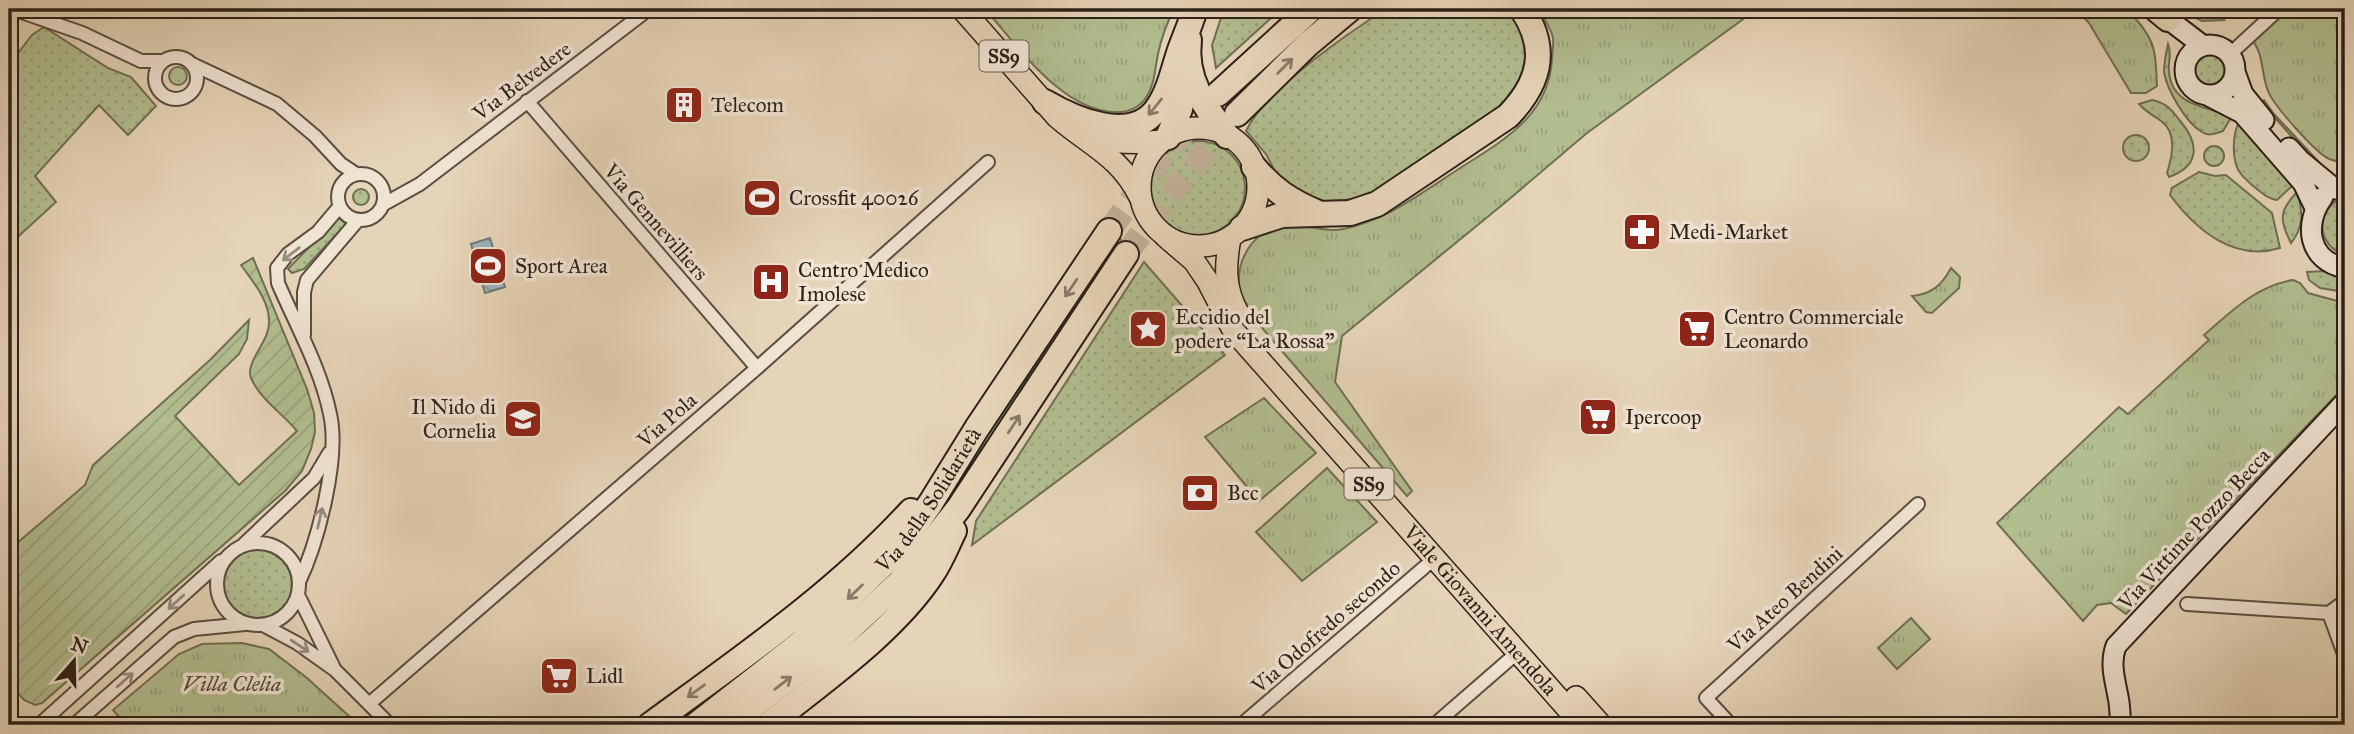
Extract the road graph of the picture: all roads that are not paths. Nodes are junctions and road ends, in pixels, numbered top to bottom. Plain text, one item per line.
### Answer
1 (13, 9) edge
2 (649, 9) edge
3 (962, 9) edge
4 (1350, 9) edge
5 (1356, 9) edge
6 (1522, 9) edge
7 (2279, 9) edge
8 (2161, 11) edge
9 (1315, 13) edge
10 (1193, 16) edge
11 (2202, 45) junction
12 (141, 61) junction
13 (163, 61) junction
14 (2185, 61) junction
15 (2232, 63) junction
16 (192, 64) junction
17 (1189, 67) junction
18 (221, 79) junction
19 (155, 83) junction
20 (190, 94) junction
21 (1218, 94) tunnel mouth
22 (2207, 95) junction
23 (527, 101) junction
24 (1045, 103) junction
25 (1232, 125) junction
26 (1073, 131) junction
27 (1165, 139) junction
28 (333, 156) junction
29 (988, 162) dead end
30 (1254, 167) junction
31 (356, 174) junction
32 (380, 182) junction
33 (341, 184) junction
34 (419, 184) junction
35 (2340, 187) edge
36 (1140, 199) junction
37 (384, 204) junction
38 (340, 206) junction
39 (2315, 208) junction
40 (1316, 212) junction
41 (358, 220) junction
42 (1110, 231) tunnel mouth
43 (1236, 233) junction
44 (1166, 237) junction
45 (1126, 254) tunnel mouth
46 (2345, 268) edge
47 (276, 277) junction
48 (307, 280) junction
49 (304, 342) junction
50 (757, 368) junction
51 (2345, 402) edge
52 (977, 428) junction
53 (332, 446) junction
54 (995, 452) junction
55 (1918, 504) dead end
56 (242, 546) junction
57 (227, 556) junction
58 (1435, 558) junction
59 (298, 589) junction
60 (2345, 601) edge
61 (2187, 604) dead end
62 (2329, 613) junction
63 (247, 624) junction
64 (263, 625) junction
65 (1518, 652) junction
66 (2345, 657) edge
67 (335, 670) junction
68 (2119, 702) junction
69 (369, 704) junction
70 (39, 725) edge
71 (74, 725) edge
72 (390, 725) edge
73 (650, 725) edge
74 (696, 725) edge
75 (729, 725) edge
76 (768, 725) edge
77 (1241, 725) edge
78 (1434, 725) edge
79 (1582, 725) edge
80 (1601, 725) edge
81 (1731, 725) edge
82 (2121, 725) edge
83 (2134, 725) edge

1 - 12 street
2 - 23 street, Via Belvedere
3 - 24 main road, SS9
4 - 9 highway
5 - 9 highway
6 - 40 highway
7 - 15 street
8 - 11 street
8 - 14 street
9 - 21 highway
25 -> 9 highway
10 - 17 highway
10 -> 24 highway
11 - 14 street
11 - 15 street
12 - 13 street
12 - 19 street
13 - 16 street
13 - 19 street
14 - 22 street
15 - 22 street
15 - 35 street
16 - 18 street
16 - 20 street
17 - 25 highway
17 - 27 highway
18 - 20 street
18 - 28 street
19 - 20 street
22 - 39 street
23 - 34 street, Via Belvedere
23 - 50 street, Via Gennevilliers
24 - 26 main road, SS9
25 - 27 main road, SS9
25 - 30 main road
26 - 27 main road, SS9
26 - 36 main road, SS9
27 - 36 main road
28 - 31 street
28 - 33 street
29 - 50 street, Via Pola
30 - 40 highway
30 - 43 main road, SS9
31 - 32 street
31 - 33 street
32 - 34 street
32 - 37 street
33 - 38 street
34 - 37 street, Via Belvedere
35 - 39 street
36 - 44 main road, SS9
37 - 41 street
38 - 41 street
38 -> 47 street
39 - 46 street
40 - 43 highway
41 - 48 street
42 -> 52 highway, Via della Solidarietà
43 - 44 main road
43 - 80 main road, Viale Giovanni Amendola / SS9
44 - 58 main road, Viale Giovanni Amendola / SS9
54 -> 45 highway, Via della Solidarietà
47 - 48 street
47 - 49 street
48 - 49 street
49 - 53 street
50 - 69 street, Via Pola
51 - 68 street, Via Vittime Pozzo Becca
52 -> 73 highway
52 -> 74 highway, Via della Solidarietà
53 - 56 street
59 -> 53 street
75 -> 54 highway, Via della Solidarietà
54 - 76 highway
55 - 81 street, Via Ateo Bendini
56 - 57 street
56 - 59 street
57 - 63 street
57 -> 70 street
58 - 65 main road, Viale Giovanni Amendola / SS9
58 - 77 street, Via Odofredo secondo
59 - 64 street
59 - 67 street
60 - 62 street
61 - 62 street
62 - 66 street
63 - 64 street
71 -> 63 street
64 -> 67 street
65 - 78 street
65 - 79 main road, Viale Giovanni Amendola / SS9
67 - 69 street
68 - 82 street, Via Vittime Pozzo Becca
68 - 83 street, Via Vittime Pozzo Becca
69 - 72 street

